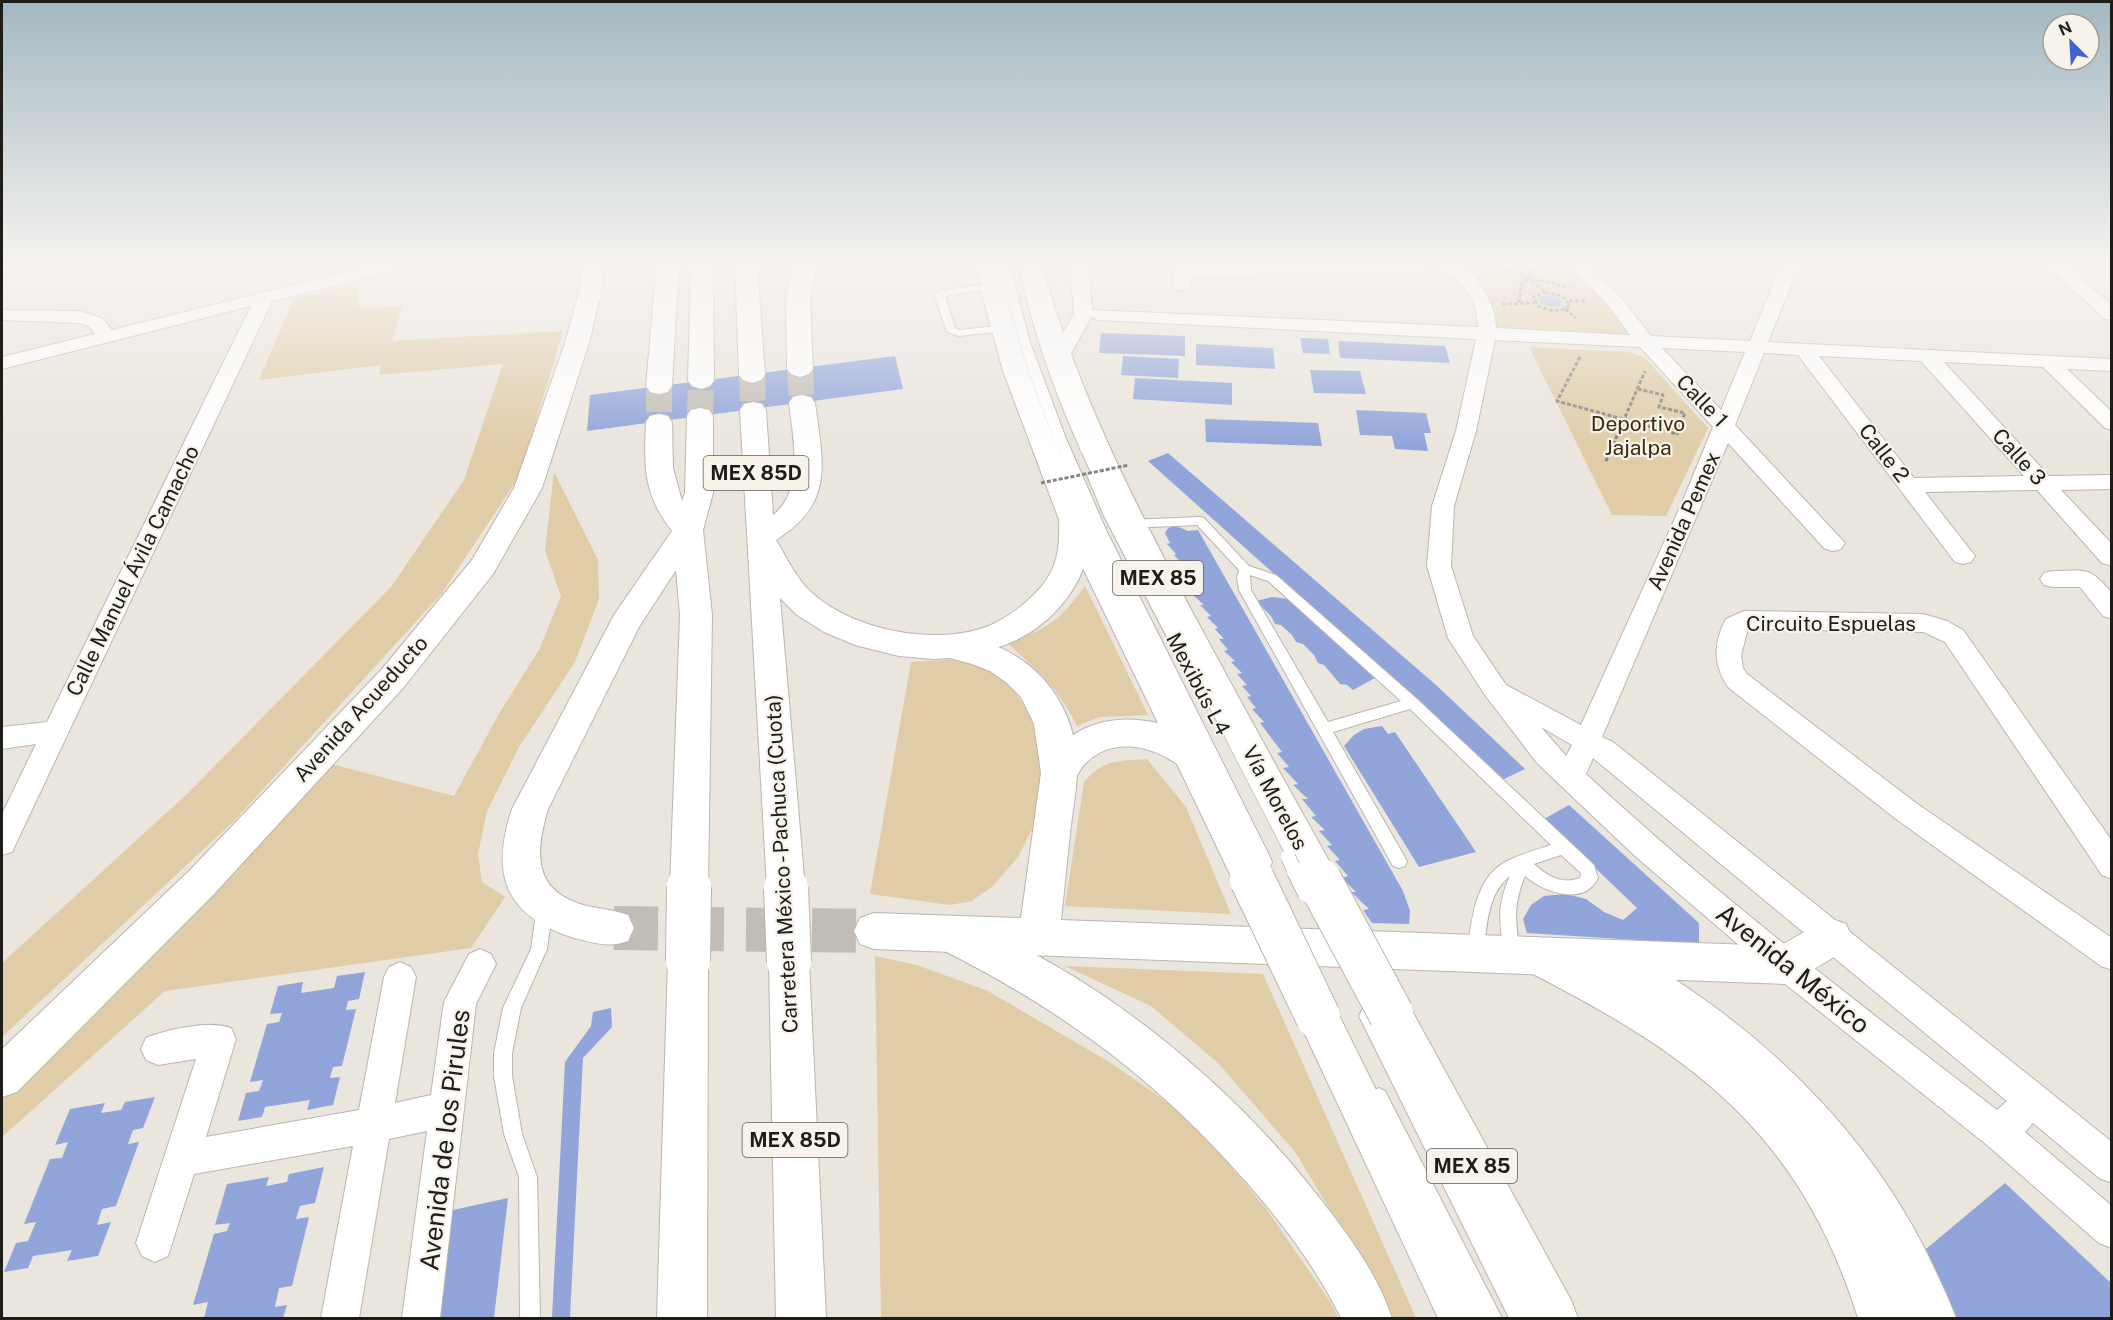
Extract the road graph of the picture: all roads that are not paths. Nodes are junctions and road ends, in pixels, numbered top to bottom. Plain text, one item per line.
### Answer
1 (97, 325) edge
2 (159, 325) edge
3 (252, 325) edge
4 (582, 325) edge
5 (663, 325) edge
6 (701, 325) edge
7 (749, 325) edge
8 (799, 325) edge
9 (949, 325) edge
10 (992, 325) edge
11 (1003, 325) edge
12 (1020, 325) edge
13 (1036, 325) edge
14 (1046, 325) edge
15 (1077, 325) edge
16 (1315, 325) edge
17 (1487, 325) edge
18 (1632, 325) edge
19 (1766, 325) edge
20 (1487, 333) junction
21 (108, 337) junction
22 (1644, 340) junction
23 (1757, 347) junction
24 (1804, 350) junction
25 (1928, 357) junction
26 (1058, 359) junction
27 (2049, 362) junction
28 (2, 363) edge
29 (2112, 365) edge
30 (800, 369) tunnel mouth
31 (752, 375) tunnel mouth
32 (701, 381) tunnel mouth
33 (659, 386) tunnel mouth
34 (802, 403) tunnel mouth
35 (753, 410) tunnel mouth
36 (700, 416) tunnel mouth
37 (659, 422) tunnel mouth
38 (2112, 424) edge
39 (1725, 425) junction
40 (2042, 482) junction
41 (2112, 482) edge
42 (1908, 485) junction
43 (1073, 517) junction
44 (1129, 524) junction
45 (688, 530) junction
46 (760, 537) junction
47 (1833, 543) dead end
48 (1963, 556) dead end
49 (2110, 557) dead end
50 (1245, 570) junction
51 (2052, 579) dead end
52 (2112, 610) edge
53 (952, 646) junction
54 (1494, 688) junction
55 (1207, 702) dead end
56 (1412, 703) junction
57 (1324, 729) junction
58 (56, 731) junction
59 (2, 738) edge
60 (1586, 740) junction
61 (1193, 756) junction
62 (1059, 773) junction
63 (1571, 777) junction
64 (2, 843) edge
65 (1563, 847) junction
66 (1398, 861) dead end
67 (1523, 864) junction
68 (2112, 866) edge
69 (1262, 871) junction
70 (535, 897) junction
71 (614, 928) tunnel mouth
72 (874, 931) tunnel mouth
73 (1326, 931) dead end
74 (953, 935) junction
75 (1299, 935) dead end
76 (1040, 937) junction
77 (1832, 937) junction
78 (1507, 954) junction
79 (2112, 956) edge
80 (1604, 959) junction
81 (1342, 963) dead end
82 (480, 964) dead end
83 (1785, 965) junction
84 (1314, 966) dead end
85 (400, 977) dead end
86 (1374, 1012) junction
87 (158, 1049) dead end
88 (2, 1077) edge
89 (1370, 1080) dead end
90 (2032, 1100) junction
91 (447, 1109) junction
92 (375, 1125) junction
93 (2000, 1133) junction
94 (182, 1159) junction
95 (2112, 1165) edge
96 (2112, 1230) edge
97 (155, 1243) dead end
98 (340, 1318) edge
99 (421, 1318) edge
100 (530, 1318) edge
101 (682, 1318) edge
102 (801, 1318) edge
103 (1367, 1318) edge
104 (1464, 1318) edge
105 (1492, 1318) edge
106 (1520, 1318) edge
107 (1553, 1318) edge
108 (1883, 1318) edge
109 (1931, 1318) edge

1 - 21 street
2 - 21 street
3 - 58 street, Calle Manuel Ávila Camacho
4 - 88 street, Avenida Acueducto
5 - 33 main road
6 - 32 main road
7 - 31 main road
8 - 30 main road
9 - 10 lane
11 - 43 main road, MEX 85
12 - 69 lane, Mexibús L4
13 - 55 lane, Mexibús L4
14 - 26 main road, Vía Morelos / MEX 85
15 - 26 street
16 - 20 street
17 - 20 street, Avenida México
18 - 22 street, Calle 1
19 - 23 street, Avenida Pemex
20 - 22 street
20 - 54 street, Avenida México
21 - 28 street
22 - 23 street
22 - 39 street, Calle 1
23 - 24 street
23 - 39 street, Avenida Pemex
24 - 25 street
24 - 42 street, Calle 2
25 - 27 street
25 - 40 street, Calle 3
26 - 44 main road, Vía Morelos / MEX 85
27 - 29 street
27 - 38 street
34 - 46 main road
35 - 46 main road, Carretera México - Pachuca (Cuota) / MEX 85D
36 - 45 main road, MEX 85D
37 - 45 main road
39 - 47 street, Calle 1
39 - 60 street, Avenida Pemex
40 - 41 street
40 - 42 street
40 - 49 street, Calle 3
42 - 48 street, Calle 2
43 - 53 main road
43 - 61 main road, MEX 85
44 - 50 lane
44 - 86 main road, Vía Morelos / MEX 85, bridge
45 - 70 main road
45 - 101 main road, MEX 85D, bridge
46 - 53 main road
46 - 102 main road, Carretera México - Pachuca (Cuota) / MEX 85D, bridge
50 - 56 lane
50 - 57 lane
51 - 52 street
53 - 62 main road
54 - 60 street, Avenida México
54 - 63 street, Avenida México
56 - 57 lane
56 - 65 lane
57 - 66 lane
58 - 59 street
58 - 64 street, Calle Manuel Ávila Camacho
60 - 63 street, Avenida Pemex
60 - 77 street, Avenida México
61 - 62 main road
61 - 69 main road, MEX 85
62 - 76 main road
63 - 83 street, Avenida México
65 - 67 lane
65 - 67 lane
67 - 78 lane
67 - 78 lane
68 - 79 street, Circuito Espuelas
69 - 104 main road, MEX 85, bridge
70 - 71 main road
70 - 100 lane
72 - 74 main road
73 - 81 lane
74 - 76 main road
74 - 103 main road
75 - 84 lane
76 - 78 main road
77 - 83 main road
77 - 90 street, Avenida México
78 - 80 main road
78 - 108 main road
80 - 83 main road
80 - 109 main road
82 - 91 street, Avenida de los Pirules
83 - 93 street, Avenida México
85 - 92 street
86 - 106 lane
86 - 107 main road, Vía Morelos / MEX 85
87 - 94 street
89 - 105 lane
90 - 93 street
90 - 95 street, Avenida México
91 - 92 street
91 - 99 street, Avenida de los Pirules
92 - 94 street
92 - 98 street
93 - 96 street, Avenida México
94 - 97 street

